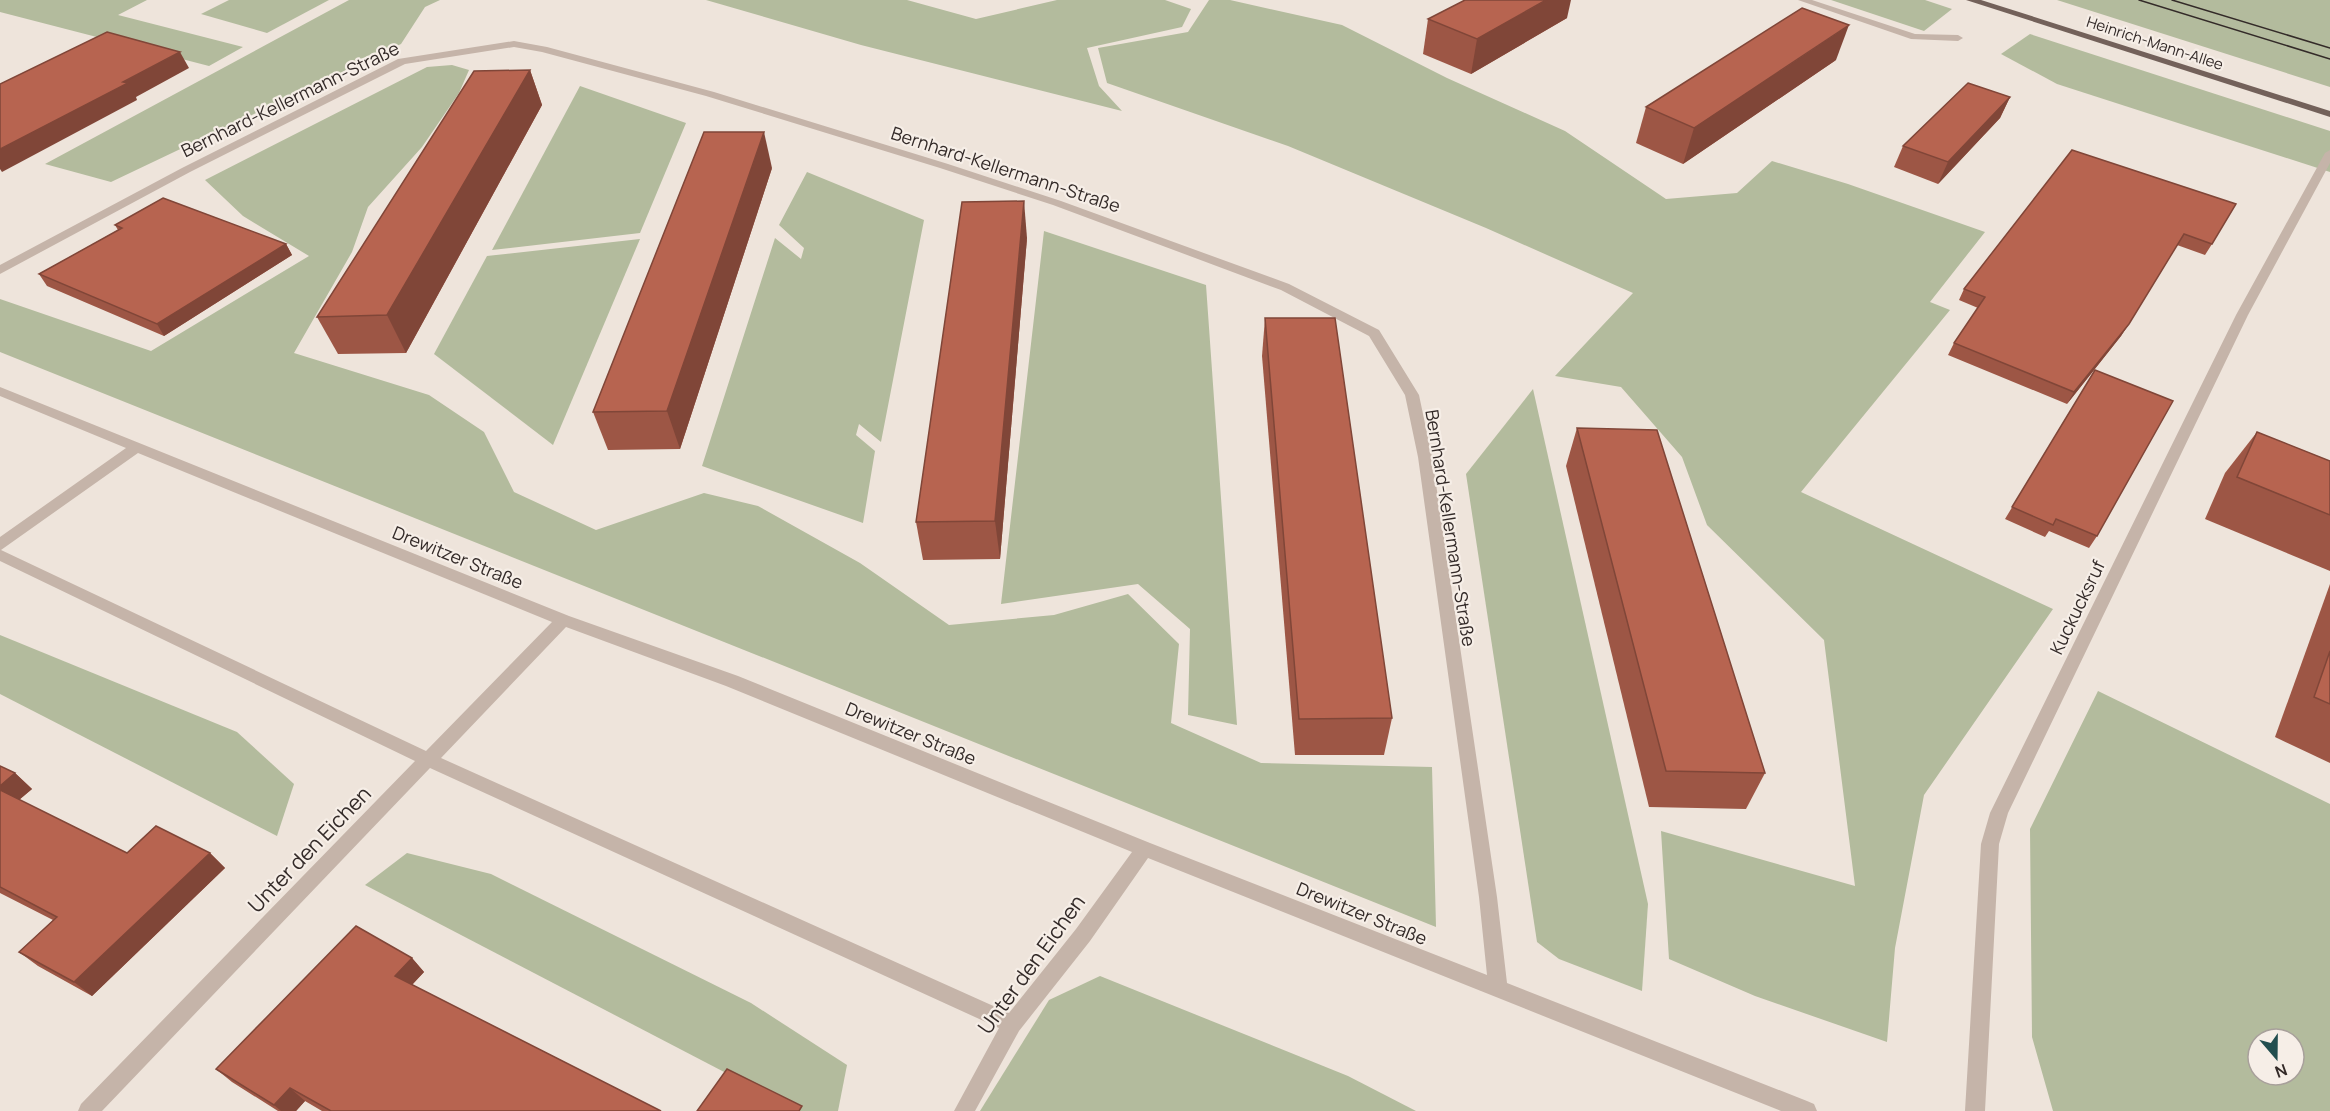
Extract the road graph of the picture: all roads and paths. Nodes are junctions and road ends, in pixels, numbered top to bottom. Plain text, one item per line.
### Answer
1 (1803, 0) edge
2 (1971, 0) edge
3 (1958, 38) dead end
4 (2330, 114) edge
5 (2330, 153) edge
6 (0, 270) edge
7 (0, 392) edge
8 (135, 448) junction
9 (0, 545) edge
10 (0, 555) edge
11 (563, 620) junction
12 (429, 760) junction
13 (1144, 849) junction
14 (1498, 988) junction
15 (1012, 1024) junction
16 (88, 1111) edge
17 (964, 1111) edge
18 (1807, 1111) edge
19 (1975, 1111) edge

1 - 3 street
2 - 4 main road, Heinrich-Mann-Allee
5 - 19 street, Kuckucksruf
6 - 14 street, Bernhard-Kellermann-Straße
7 - 8 street, Drewitzer Straße
8 - 9 street
8 - 11 street, Drewitzer Straße
10 - 12 street
11 - 12 street, Unter den Eichen
11 - 13 street, Drewitzer Straße
12 - 15 street
12 - 16 street, Unter den Eichen
13 - 14 street, Drewitzer Straße
13 - 15 street, Unter den Eichen
14 - 18 street, Drewitzer Straße
15 - 17 street, Unter den Eichen

